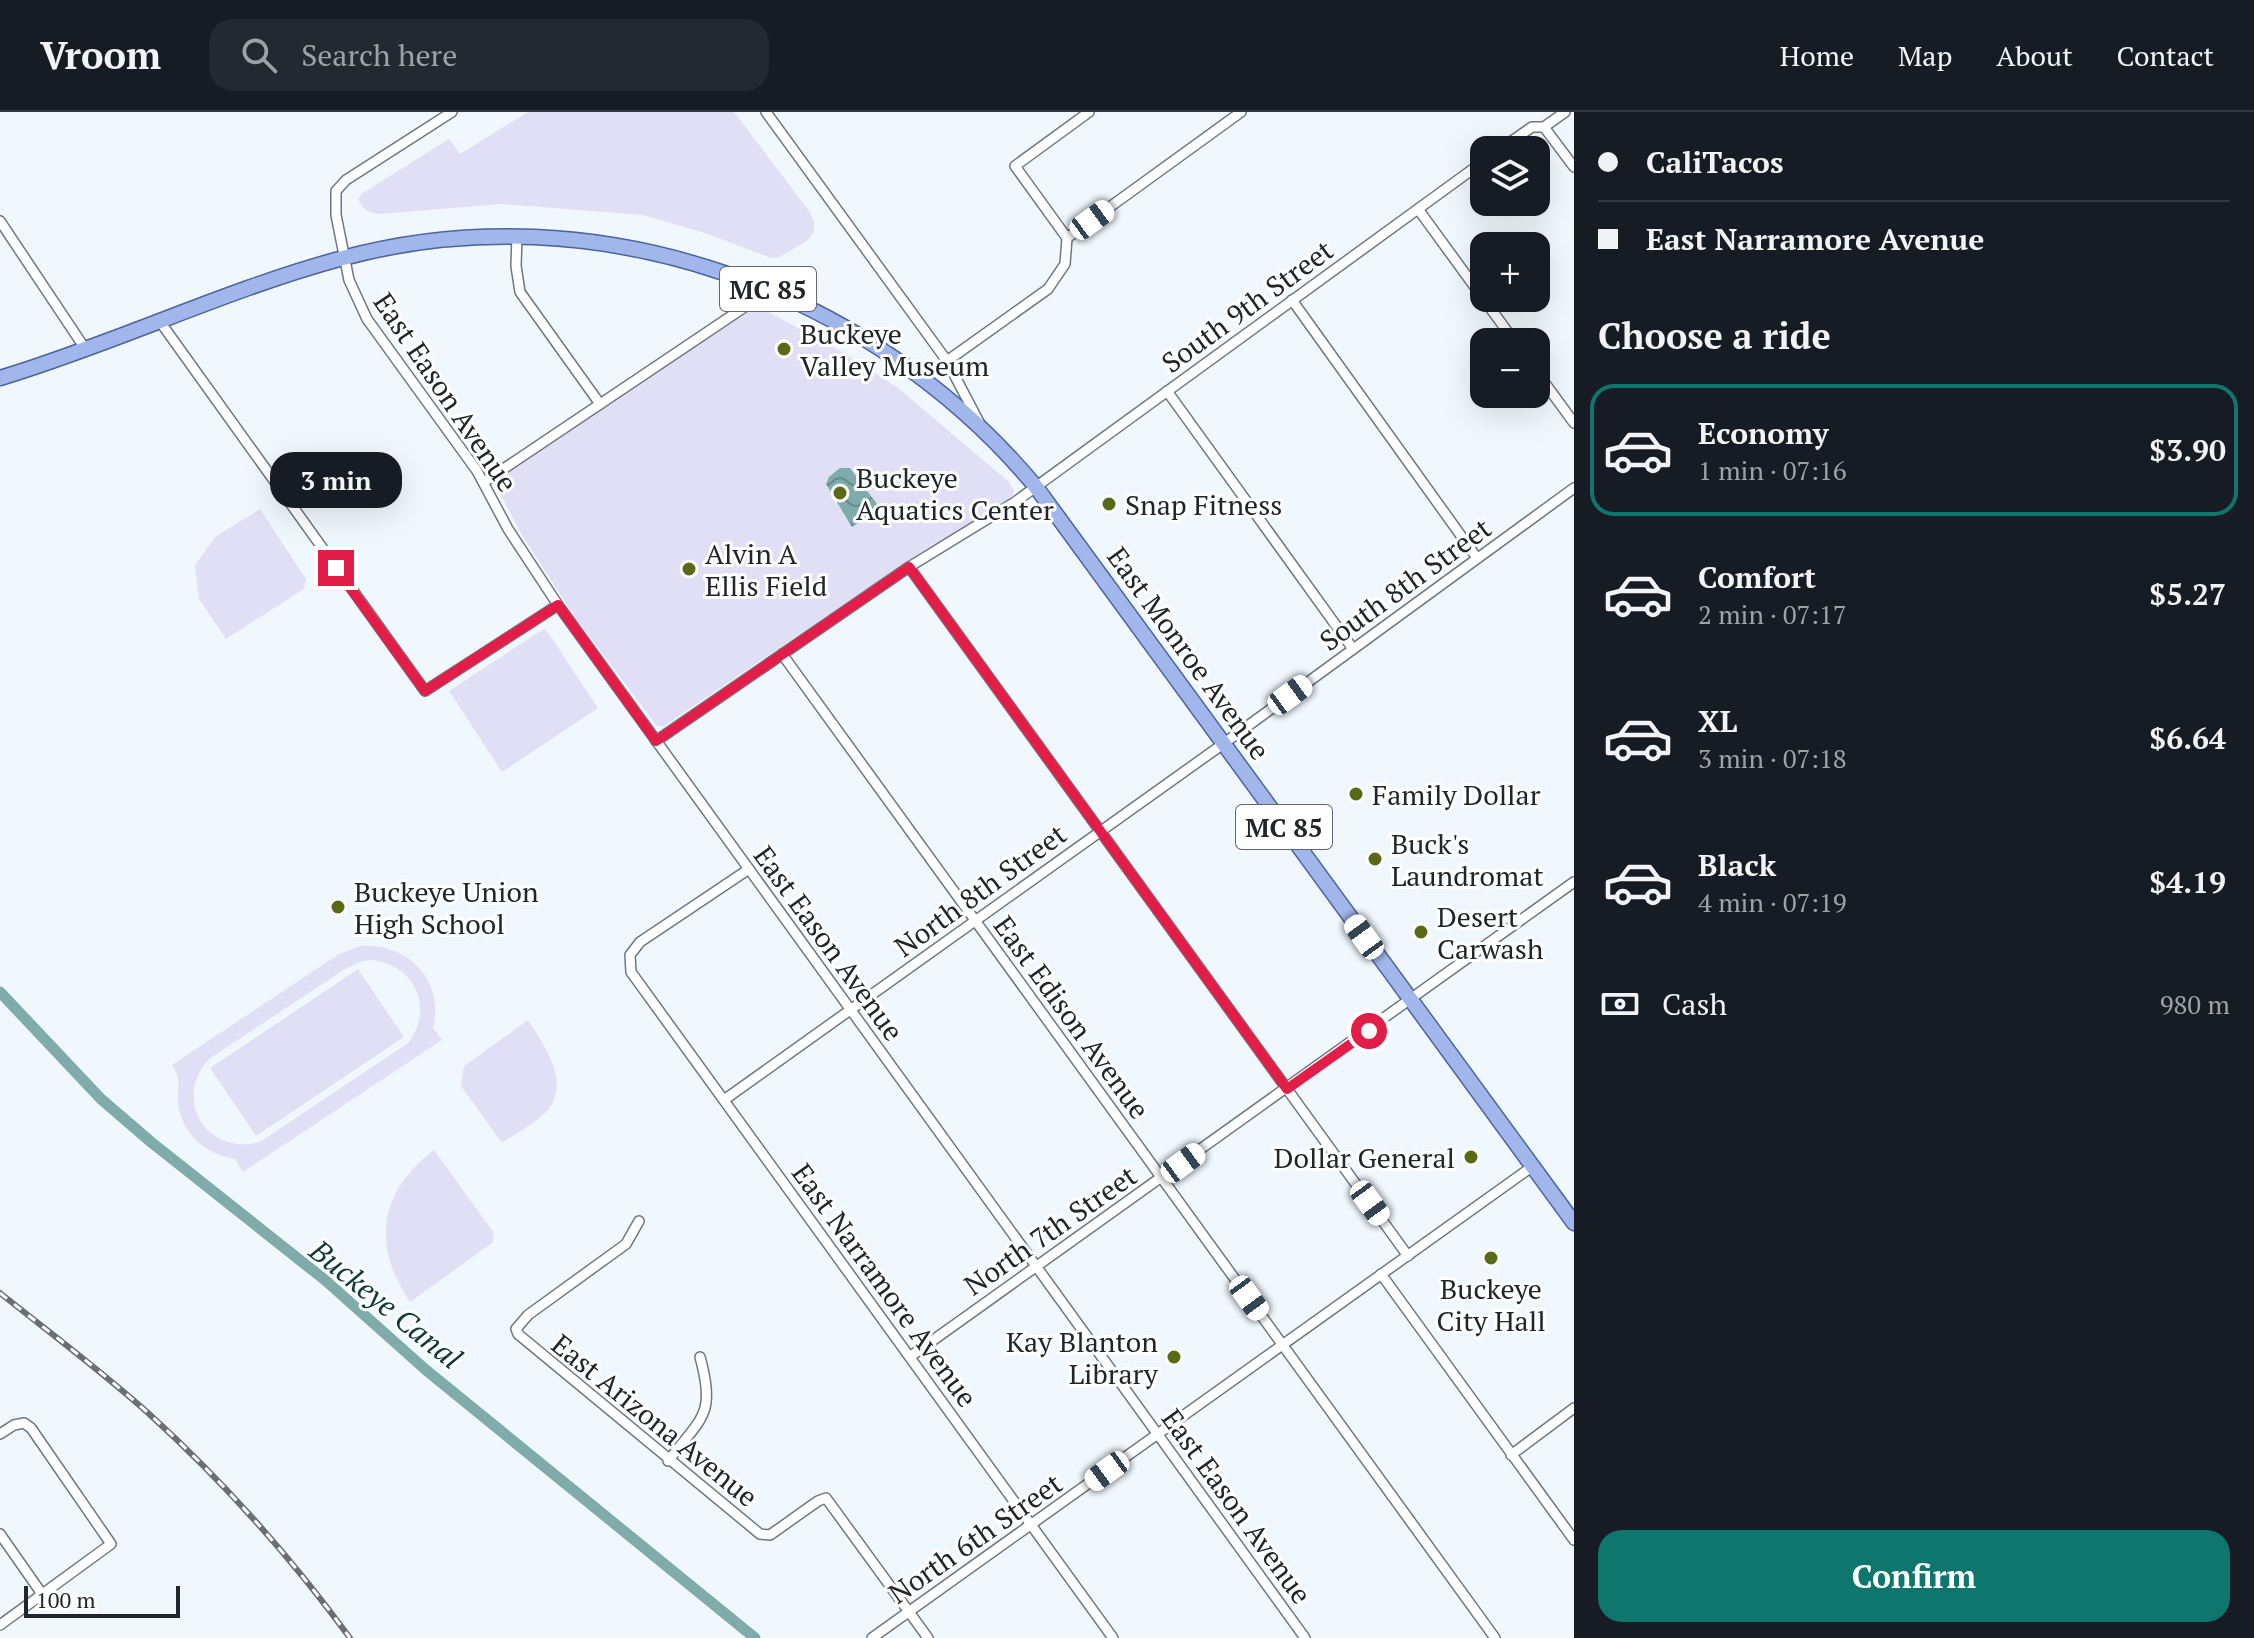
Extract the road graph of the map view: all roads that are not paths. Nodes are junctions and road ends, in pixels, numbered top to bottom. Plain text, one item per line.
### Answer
1 (452, 112) edge
2 (766, 112) edge
3 (1089, 112) edge
4 (1241, 112) edge
5 (1565, 112) edge
6 (1544, 127) junction
7 (1519, 136) edge
8 (1574, 167) edge
9 (1470, 171) edge
10 (1418, 209) junction
11 (0, 221) edge
12 (517, 236) junction
13 (1067, 238) junction
14 (345, 258) junction
15 (770, 290) junction
16 (1292, 300) junction
17 (161, 323) junction
18 (1505, 328) edge
19 (86, 350) junction
20 (947, 361) junction
21 (0, 378) edge
22 (1550, 390) edge
23 (1167, 391) junction
24 (600, 404) junction
25 (1574, 423) edge
26 (982, 428) junction
27 (484, 482) junction
28 (1036, 487) junction
29 (1574, 488) edge
30 (1477, 558) junction
31 (909, 567) junction
32 (558, 605) junction
33 (1353, 649) junction
34 (782, 654) junction
35 (656, 741) junction
36 (1223, 744) junction
37 (1101, 831) junction
38 (749, 869) junction
39 (1574, 882) edge
40 (975, 920) junction
41 (1410, 1001) junction
42 (850, 1010) junction
43 (1287, 1089) junction
44 (724, 1100) junction
45 (1533, 1166) junction
46 (1162, 1178) junction
47 (639, 1221) dead end
48 (1574, 1223) edge
49 (1408, 1256) junction
50 (1037, 1267) junction
51 (1381, 1274) junction
52 (1282, 1344) junction
53 (911, 1356) junction
54 (700, 1357) dead end
55 (1574, 1408) edge
56 (0, 1434) edge
57 (1158, 1435) junction
58 (1511, 1455) junction
59 (668, 1461) junction
60 (1032, 1525) junction
61 (0, 1534) edge
62 (1574, 1540) edge
63 (42, 1594) junction
64 (909, 1612) junction
65 (0, 1625) edge
66 (872, 1638) edge
67 (928, 1638) edge
68 (1113, 1638) edge
69 (1305, 1638) edge
70 (1495, 1638) edge

1 - 14 street, East Eason Avenue
2 - 20 street, East Monroe Avenue
3 - 13 street
4 - 13 street
5 - 6 street
6 - 7 street
6 - 8 street
9 - 10 street, South 9th Street
10 - 16 street, South 9th Street
10 - 18 street
11 - 19 street
12 - 14 main road, MC 85
12 - 15 main road, MC 85
12 - 24 street
13 - 20 street
14 - 17 main road, MC 85
14 - 27 street, East Eason Avenue
15 - 24 street
15 - 26 main road, MC 85
16 - 23 street, South 9th Street
16 - 30 street
17 - 19 main road, MC 85
17 - 32 street
19 - 21 main road, MC 85
20 - 26 street, East Monroe Avenue
22 - 25 street
23 - 28 street, South 9th Street
23 - 33 street
24 - 27 street
26 - 28 main road, East Monroe Avenue / MC 85
27 - 32 street, East Eason Avenue
28 - 31 street, South 9th Street
28 - 36 main road, East Monroe Avenue / MC 85
29 - 30 street, South 8th Street
30 - 33 street, South 8th Street
31 - 34 street, South 9th Street
31 - 37 street
32 - 35 street, East Eason Avenue
33 - 36 street, South 8th Street
34 - 35 street, South 9th Street
34 - 40 street, East Edison Avenue
35 - 38 street, East Eason Avenue
36 - 37 street, North 8th Street
36 - 41 main road, East Monroe Avenue / MC 85
37 - 40 street, North 8th Street
37 - 43 street
38 - 42 street, East Eason Avenue
38 - 44 street, East Narramore Avenue
39 - 41 street, North 7th Street
40 - 42 street, North 8th Street
40 - 46 street, East Edison Avenue
41 - 43 street, North 7th Street
41 - 45 main road, East Monroe Avenue / MC 85
42 - 44 street, North 8th Street
42 - 50 street, East Eason Avenue
43 - 46 street, North 7th Street
43 - 49 street
44 - 53 street, East Narramore Avenue
45 - 48 main road, East Monroe Avenue / MC 85
45 - 49 street, North 6th Street
46 - 50 street, North 7th Street
46 - 52 street, East Edison Avenue
47 - 59 street, East Arizona Avenue
49 - 51 street, North 6th Street
50 - 53 street, North 7th Street
50 - 57 street, East Eason Avenue
51 - 52 street, North 6th Street
51 - 58 street
52 - 57 street, North 6th Street
52 - 70 street, East Edison Avenue
53 - 60 street, East Narramore Avenue
54 - 59 street
55 - 58 street
56 - 63 street
57 - 60 street, North 6th Street
57 - 69 street, East Eason Avenue
58 - 62 street
59 - 64 street, East Arizona Avenue
60 - 64 street, North 6th Street
60 - 68 street, East Narramore Avenue
61 - 63 street
63 - 65 street
64 - 66 street, North 6th Street
64 - 67 street, East Arizona Avenue

